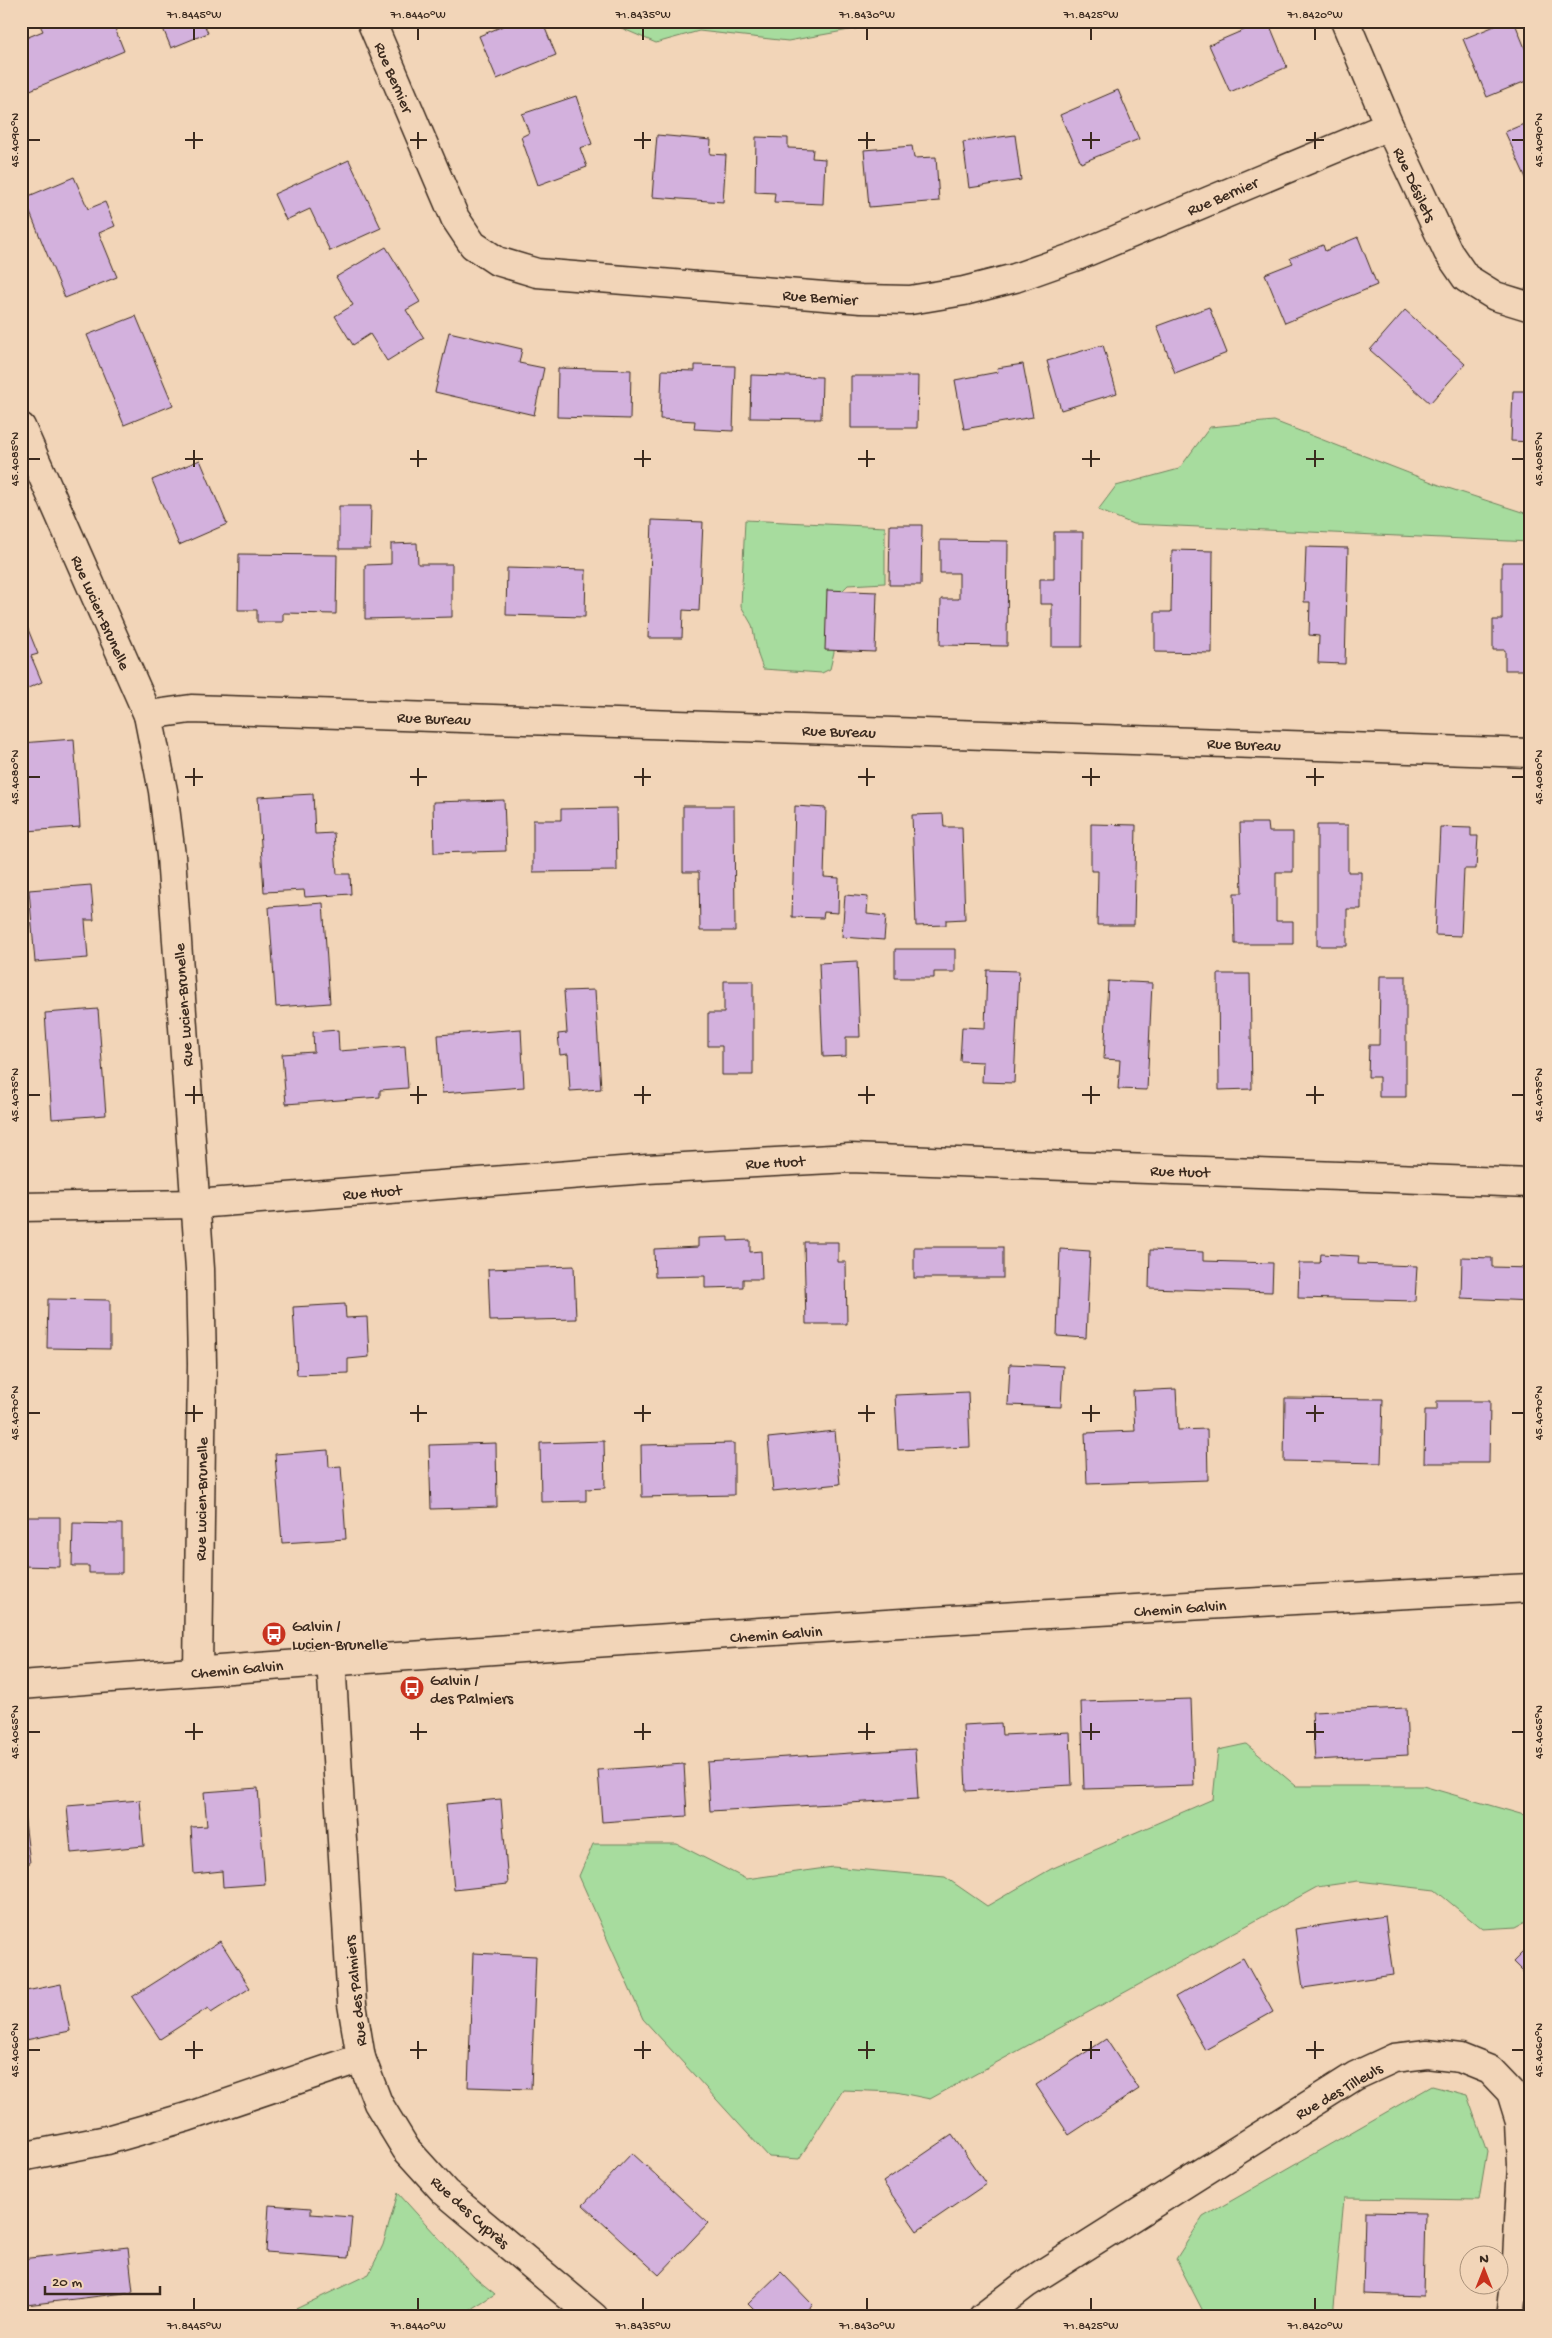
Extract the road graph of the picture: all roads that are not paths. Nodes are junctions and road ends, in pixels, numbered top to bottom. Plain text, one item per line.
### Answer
1 (371, 21) edge
2 (1345, 21) edge
3 (1389, 126) junction
4 (1531, 307) edge
5 (21, 427) edge
6 (148, 715) junction
7 (1531, 753) edge
8 (1531, 1183) edge
9 (196, 1204) junction
10 (21, 1207) edge
11 (1531, 1588) edge
12 (331, 1660) junction
13 (198, 1671) junction
14 (21, 1685) edge
15 (361, 2058) junction
16 (21, 2157) edge
17 (594, 2317) edge
18 (983, 2317) edge
19 (1510, 2317) edge

1 - 3 street, Rue Bernier
2 - 3 street, Rue Désilets
3 - 4 street, Rue Désilets
5 - 6 street, Rue Lucien-Brunelle
6 - 7 street, Rue Bureau
6 - 9 street, Rue Lucien-Brunelle
8 - 9 street, Rue Huot
9 - 10 street, Rue Huot
9 - 13 street, Rue Lucien-Brunelle
11 - 12 street, Chemin Galvin
12 - 13 street, Chemin Galvin
12 - 15 street, Rue des Palmiers
13 - 14 street, Chemin Galvin
15 - 16 street, Rue des Palmiers
15 - 17 street, Rue des Cyprès
18 - 19 street, Rue des Tilleuls

